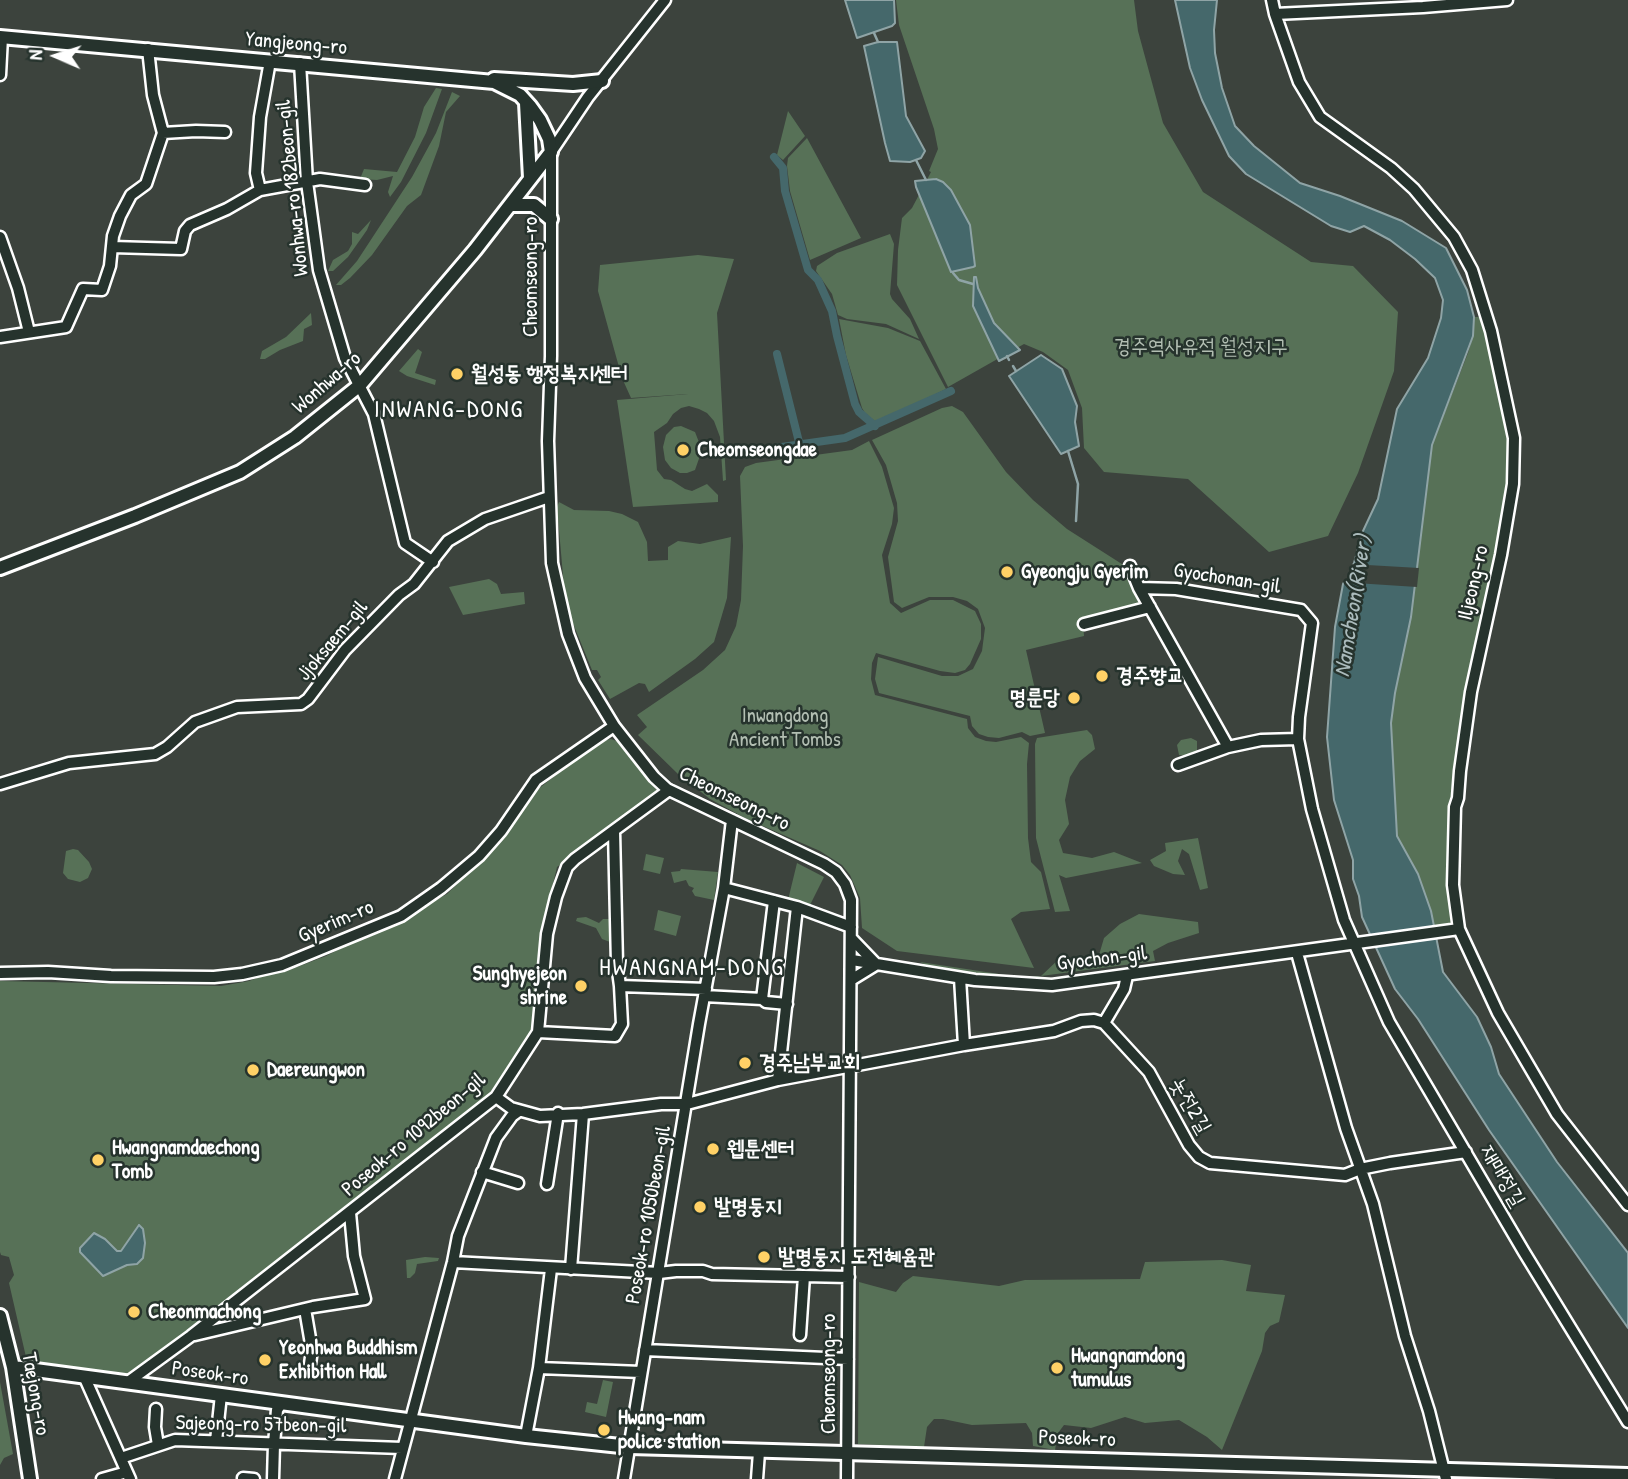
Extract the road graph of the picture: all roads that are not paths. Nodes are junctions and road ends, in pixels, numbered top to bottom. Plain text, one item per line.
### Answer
1 (665, 0) edge
2 (673, 0) edge
3 (1272, 0) edge
4 (1507, 0) edge
5 (1275, 14) junction
6 (1, 37) edge
7 (148, 49) junction
8 (270, 61) junction
9 (300, 63) junction
10 (0, 75) edge
11 (480, 79) junction
12 (602, 80) junction
13 (526, 102) junction
14 (584, 104) junction
15 (225, 132) dead end
16 (163, 133) junction
17 (551, 152) junction
18 (530, 178) junction
19 (307, 182) junction
20 (365, 185) dead end
21 (260, 190) junction
22 (510, 205) junction
23 (551, 219) junction
24 (0, 237) edge
25 (112, 247) junction
26 (29, 331) junction
27 (0, 337) edge
28 (360, 385) junction
29 (549, 497) junction
30 (433, 562) junction
31 (1130, 566) dead end
32 (0, 568) edge
33 (1139, 588) junction
34 (1150, 607) junction
35 (1084, 624) dead end
36 (614, 726) junction
37 (1298, 739) junction
38 (1228, 747) junction
39 (1178, 765) dead end
40 (0, 784) edge
41 (669, 790) junction
42 (732, 820) junction
43 (614, 831) junction
44 (724, 888) junction
45 (774, 901) junction
46 (797, 908) junction
47 (851, 927) junction
48 (1459, 929) junction
49 (851, 939) junction
50 (1355, 944) junction
51 (1297, 953) junction
52 (852, 960) junction
53 (877, 964) junction
54 (0, 973) edge
55 (1127, 976) junction
56 (960, 978) junction
57 (851, 980) junction
58 (620, 986) junction
59 (705, 993) junction
60 (762, 999) junction
61 (787, 1004) junction
62 (1104, 1023) junction
63 (538, 1032) junction
64 (964, 1045) junction
65 (851, 1066) junction
66 (778, 1080) junction
67 (496, 1097) junction
68 (687, 1104) junction
69 (519, 1111) junction
70 (558, 1114) junction
71 (583, 1114) junction
72 (1466, 1152) junction
73 (1360, 1169) junction
74 (482, 1172) junction
75 (518, 1183) dead end
76 (547, 1185) dead end
77 (1628, 1205) edge
78 (350, 1213) junction
79 (453, 1262) junction
80 (551, 1269) junction
81 (571, 1269) junction
82 (659, 1273) junction
83 (803, 1276) junction
84 (849, 1277) junction
85 (305, 1309) junction
86 (0, 1316) edge
87 (800, 1335) dead end
88 (191, 1336) junction
89 (645, 1350) junction
90 (848, 1359) junction
91 (310, 1364) dead end
92 (6, 1366) edge
93 (539, 1368) junction
94 (641, 1373) junction
95 (84, 1376) junction
96 (128, 1382) junction
97 (221, 1395) junction
98 (281, 1404) junction
99 (156, 1409) dead end
100 (410, 1419) junction
101 (1628, 1422) edge
102 (526, 1436) junction
103 (216, 1441) junction
104 (274, 1444) junction
105 (158, 1445) junction
106 (629, 1447) junction
107 (402, 1448) junction
108 (759, 1452) junction
109 (848, 1454) junction
110 (121, 1458) junction
111 (1445, 1474) edge
112 (128, 1475) edge
113 (1628, 1475) edge
114 (30, 1479) edge
115 (102, 1479) edge
116 (273, 1479) edge
117 (395, 1479) edge
118 (624, 1479) edge
119 (757, 1479) edge
120 (847, 1479) edge

1 - 12 street, Wonhwa-ro
2 - 14 street, Wonhwa-ro
3 - 5 street, Iljeong-ro
4 - 5 street
5 - 48 street, Iljeong-ro
6 - 7 main road, Yangjeong-ro
6 - 10 street
7 - 8 main road, Yangjeong-ro
7 - 16 street
8 - 9 main road, Yangjeong-ro
8 - 21 street
9 - 11 main road, Yangjeong-ro
9 - 19 street, Wonhwa-ro 182beon-gil
11 - 12 main road
11 - 13 main road, Yangjeong-ro
12 - 14 street, Wonhwa-ro
13 - 17 main road, Yangjeong-ro
13 - 18 main road
14 - 17 street, Wonhwa-ro
15 - 16 street
16 - 25 street
17 - 18 main road, Wonhwa-ro
17 - 23 street, Cheomseong-ro
18 - 22 main road, Wonhwa-ro
19 - 20 street
19 - 21 street
19 - 28 street, Wonhwa-ro 182beon-gil
21 - 25 street
22 - 23 main road
22 - 28 main road, Wonhwa-ro
23 - 29 street, Cheomseong-ro
24 - 26 street
25 - 26 street
26 - 27 street
28 - 30 street, Wonhwa-ro 182beon-gil
28 - 32 main road, Wonhwa-ro
29 - 30 street, Jjoksaem-gil
29 - 36 street, Cheomseong-ro
30 - 40 street, Jjoksaem-gil
31 - 33 street
33 - 34 street
33 - 37 street, Gyochonan-gil
34 - 35 street
34 - 38 street
36 - 41 street, Cheomseong-ro
36 - 54 street, Gyerim-ro
37 - 38 street
37 - 50 street, Gyochonan-gil
38 - 39 street
41 - 42 street, Cheomseong-ro
41 - 43 street, Poseok-ro 1092beon-gil
42 - 44 street, Poseok-ro 1050beon-gil
42 - 47 street, Cheomseong-ro
43 - 58 street
43 - 63 street, Poseok-ro 1092beon-gil
44 - 45 street
44 - 59 street, Poseok-ro 1050beon-gil
45 - 46 street
45 - 60 street
46 - 47 street
46 - 61 street
47 - 49 street, Cheomseong-ro
48 - 50 street, Gyochon-gil
48 - 77 street, Iljeong-ro
49 - 52 street, Cheomseong-ro
49 - 53 street
50 - 51 street, Gyochon-gil
50 - 72 street, 재매정길
51 - 55 street, Gyochon-gil
51 - 73 street
52 - 53 street, Gyochon-gil
52 - 57 street, Cheomseong-ro
53 - 56 street, Gyochon-gil
53 - 57 street
55 - 56 street, Gyochon-gil
55 - 62 street
56 - 64 street
57 - 65 street, Cheomseong-ro
58 - 59 street
58 - 63 street
59 - 60 street
59 - 68 street, Poseok-ro 1050beon-gil
60 - 61 street
61 - 66 street
62 - 64 street
62 - 73 street, 놋전2길
63 - 67 street, Poseok-ro 1092beon-gil
64 - 65 street
65 - 66 street
65 - 84 street, Cheomseong-ro
66 - 68 street
67 - 69 street
67 - 78 street, Poseok-ro 1092beon-gil
68 - 71 street
68 - 82 street, Poseok-ro 1050beon-gil
69 - 70 street
69 - 74 street
70 - 71 street
70 - 76 street
71 - 81 street
72 - 73 street
72 - 101 street, 재매정길
73 - 111 street
74 - 75 street
74 - 79 street
78 - 85 street
78 - 88 street, Poseok-ro 1092beon-gil
79 - 80 street
79 - 100 street
80 - 81 street
80 - 93 street
81 - 82 street
82 - 83 street
82 - 89 street, Poseok-ro 1050beon-gil
83 - 84 street
83 - 87 street
84 - 90 street, Cheomseong-ro
85 - 88 street
85 - 91 street
86 - 92 main road, Taejong-ro
88 - 96 street, Poseok-ro 1092beon-gil
89 - 90 street
89 - 94 street, Poseok-ro 1050beon-gil
90 - 109 street, Cheomseong-ro
92 - 95 main road, Poseok-ro
92 - 114 main road, Taejong-ro
93 - 94 street
93 - 102 street
94 - 106 street, Poseok-ro 1050beon-gil
95 - 96 main road, Poseok-ro
95 - 110 street
96 - 97 main road, Poseok-ro
97 - 98 main road, Poseok-ro
97 - 103 street
98 - 100 main road, Poseok-ro
98 - 104 street
99 - 105 street
100 - 102 main road, Poseok-ro
100 - 107 street
102 - 106 main road, Poseok-ro
103 - 104 street, Sajeong-ro 57beon-gil
103 - 105 street, Sajeong-ro 57beon-gil
104 - 107 street, Sajeong-ro 57beon-gil
104 - 116 street
105 - 110 street, Sajeong-ro 57beon-gil
106 - 108 main road, Poseok-ro
106 - 118 street, Poseok-ro 1050beon-gil
107 - 117 street
108 - 109 main road, Poseok-ro
108 - 119 street
109 - 111 main road, Poseok-ro
109 - 120 street, Cheomseong-ro
110 - 112 street
111 - 113 main road, Poseok-ro
112 - 115 street

